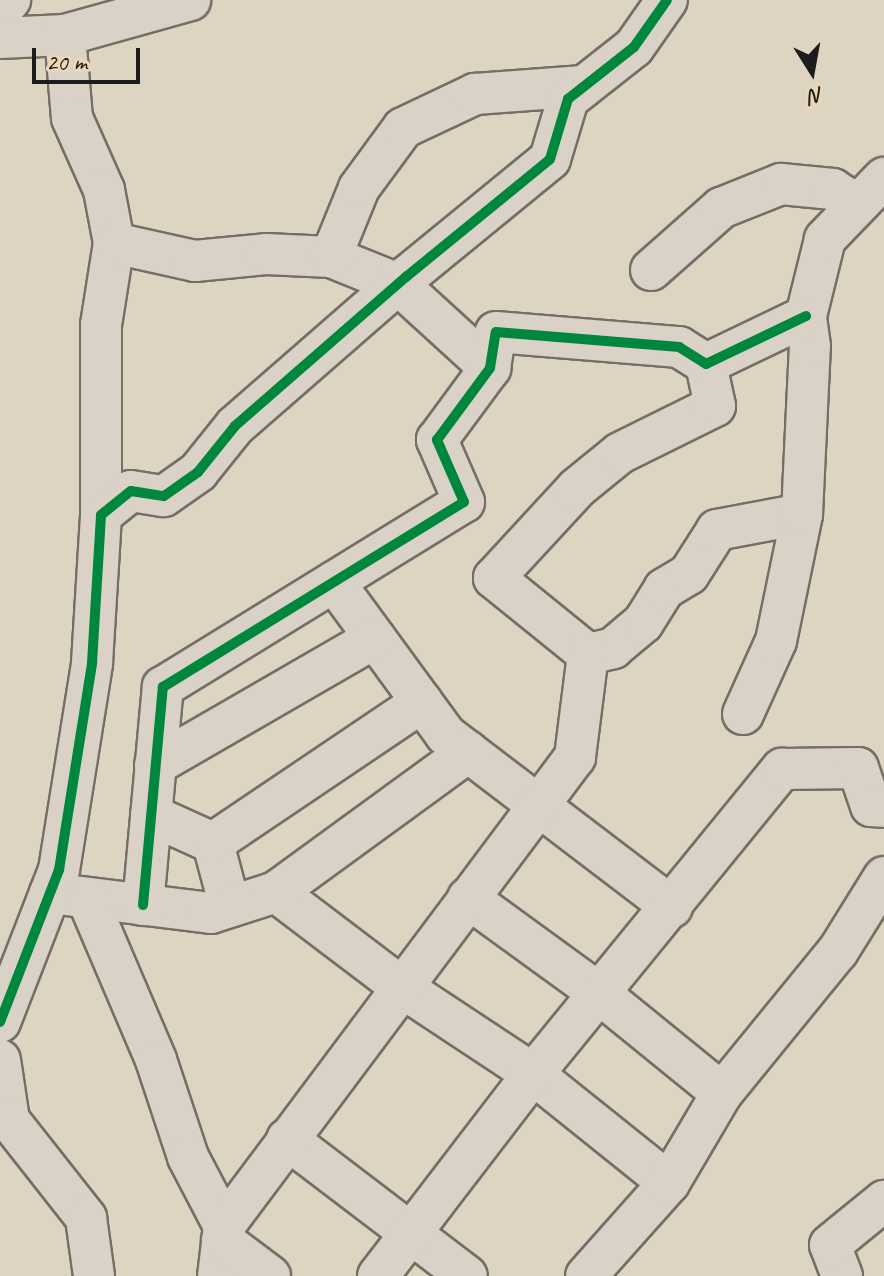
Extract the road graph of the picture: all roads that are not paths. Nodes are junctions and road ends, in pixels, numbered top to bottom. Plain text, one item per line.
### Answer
1 (10, 0) edge
2 (190, 0) edge
3 (667, 0) edge
4 (0, 12) edge
5 (65, 35) junction
6 (0, 38) edge
7 (584, 86) junction
8 (884, 178) edge
9 (855, 204) junction
10 (114, 243) junction
11 (331, 257) junction
12 (651, 270) dead end
13 (398, 284) junction
14 (806, 316) junction
15 (706, 364) junction
16 (490, 368) junction
17 (802, 514) junction
18 (101, 515) junction
19 (334, 582) junction
20 (375, 638) junction
21 (588, 654) junction
22 (422, 702) junction
23 (743, 714) dead end
24 (468, 752) junction
25 (871, 762) edge
26 (155, 765) junction
27 (537, 806) junction
28 (884, 807) edge
29 (151, 815) junction
30 (213, 843) junction
31 (884, 877) edge
32 (276, 892) junction
33 (68, 896) junction
34 (468, 898) junction
35 (143, 905) junction
36 (230, 907) junction
37 (672, 907) junction
38 (400, 986) junction
39 (600, 994) junction
40 (0, 1022) edge
41 (0, 1060) edge
42 (533, 1074) junction
43 (722, 1093) junction
44 (287, 1139) junction
45 (669, 1183) junction
46 (884, 1201) edge
47 (413, 1230) junction
48 (221, 1247) edge
49 (94, 1276) edge
50 (270, 1276) edge
51 (378, 1276) edge
52 (467, 1276) edge
53 (586, 1276) edge
54 (842, 1276) edge

1 - 4 street
2 - 5 street
3 - 7 street
5 - 6 street
5 - 10 street
7 - 11 street
7 - 13 street
8 - 9 street
9 - 12 street
9 - 14 street
10 - 11 street
10 - 18 street
11 - 13 street
13 - 16 street
13 - 18 street
14 - 15 street
14 - 17 street
15 - 16 street
15 - 21 street
16 - 19 street
17 - 21 street
17 - 23 street
18 - 33 street
19 - 20 street
19 - 26 street
20 - 22 street
20 - 26 street
21 - 27 street
22 - 24 street
22 - 30 street
24 - 27 street
24 - 32 street
25 - 28 street
25 - 37 street
26 - 29 street
27 - 34 street
27 - 37 street
29 - 30 street
29 - 35 street
30 - 36 street
31 - 43 street
32 - 36 street
32 - 38 street
33 - 35 street
33 - 40 street
33 - 48 street
34 - 38 street
34 - 39 street
35 - 36 street
37 - 39 street
38 - 42 street
38 - 44 street
39 - 42 street
39 - 43 street
41 - 49 street
42 - 45 street
42 - 47 street
43 - 45 street
44 - 47 street
44 - 48 street
45 - 53 street
46 - 54 street
47 - 51 street
47 - 52 street
48 - 50 street

